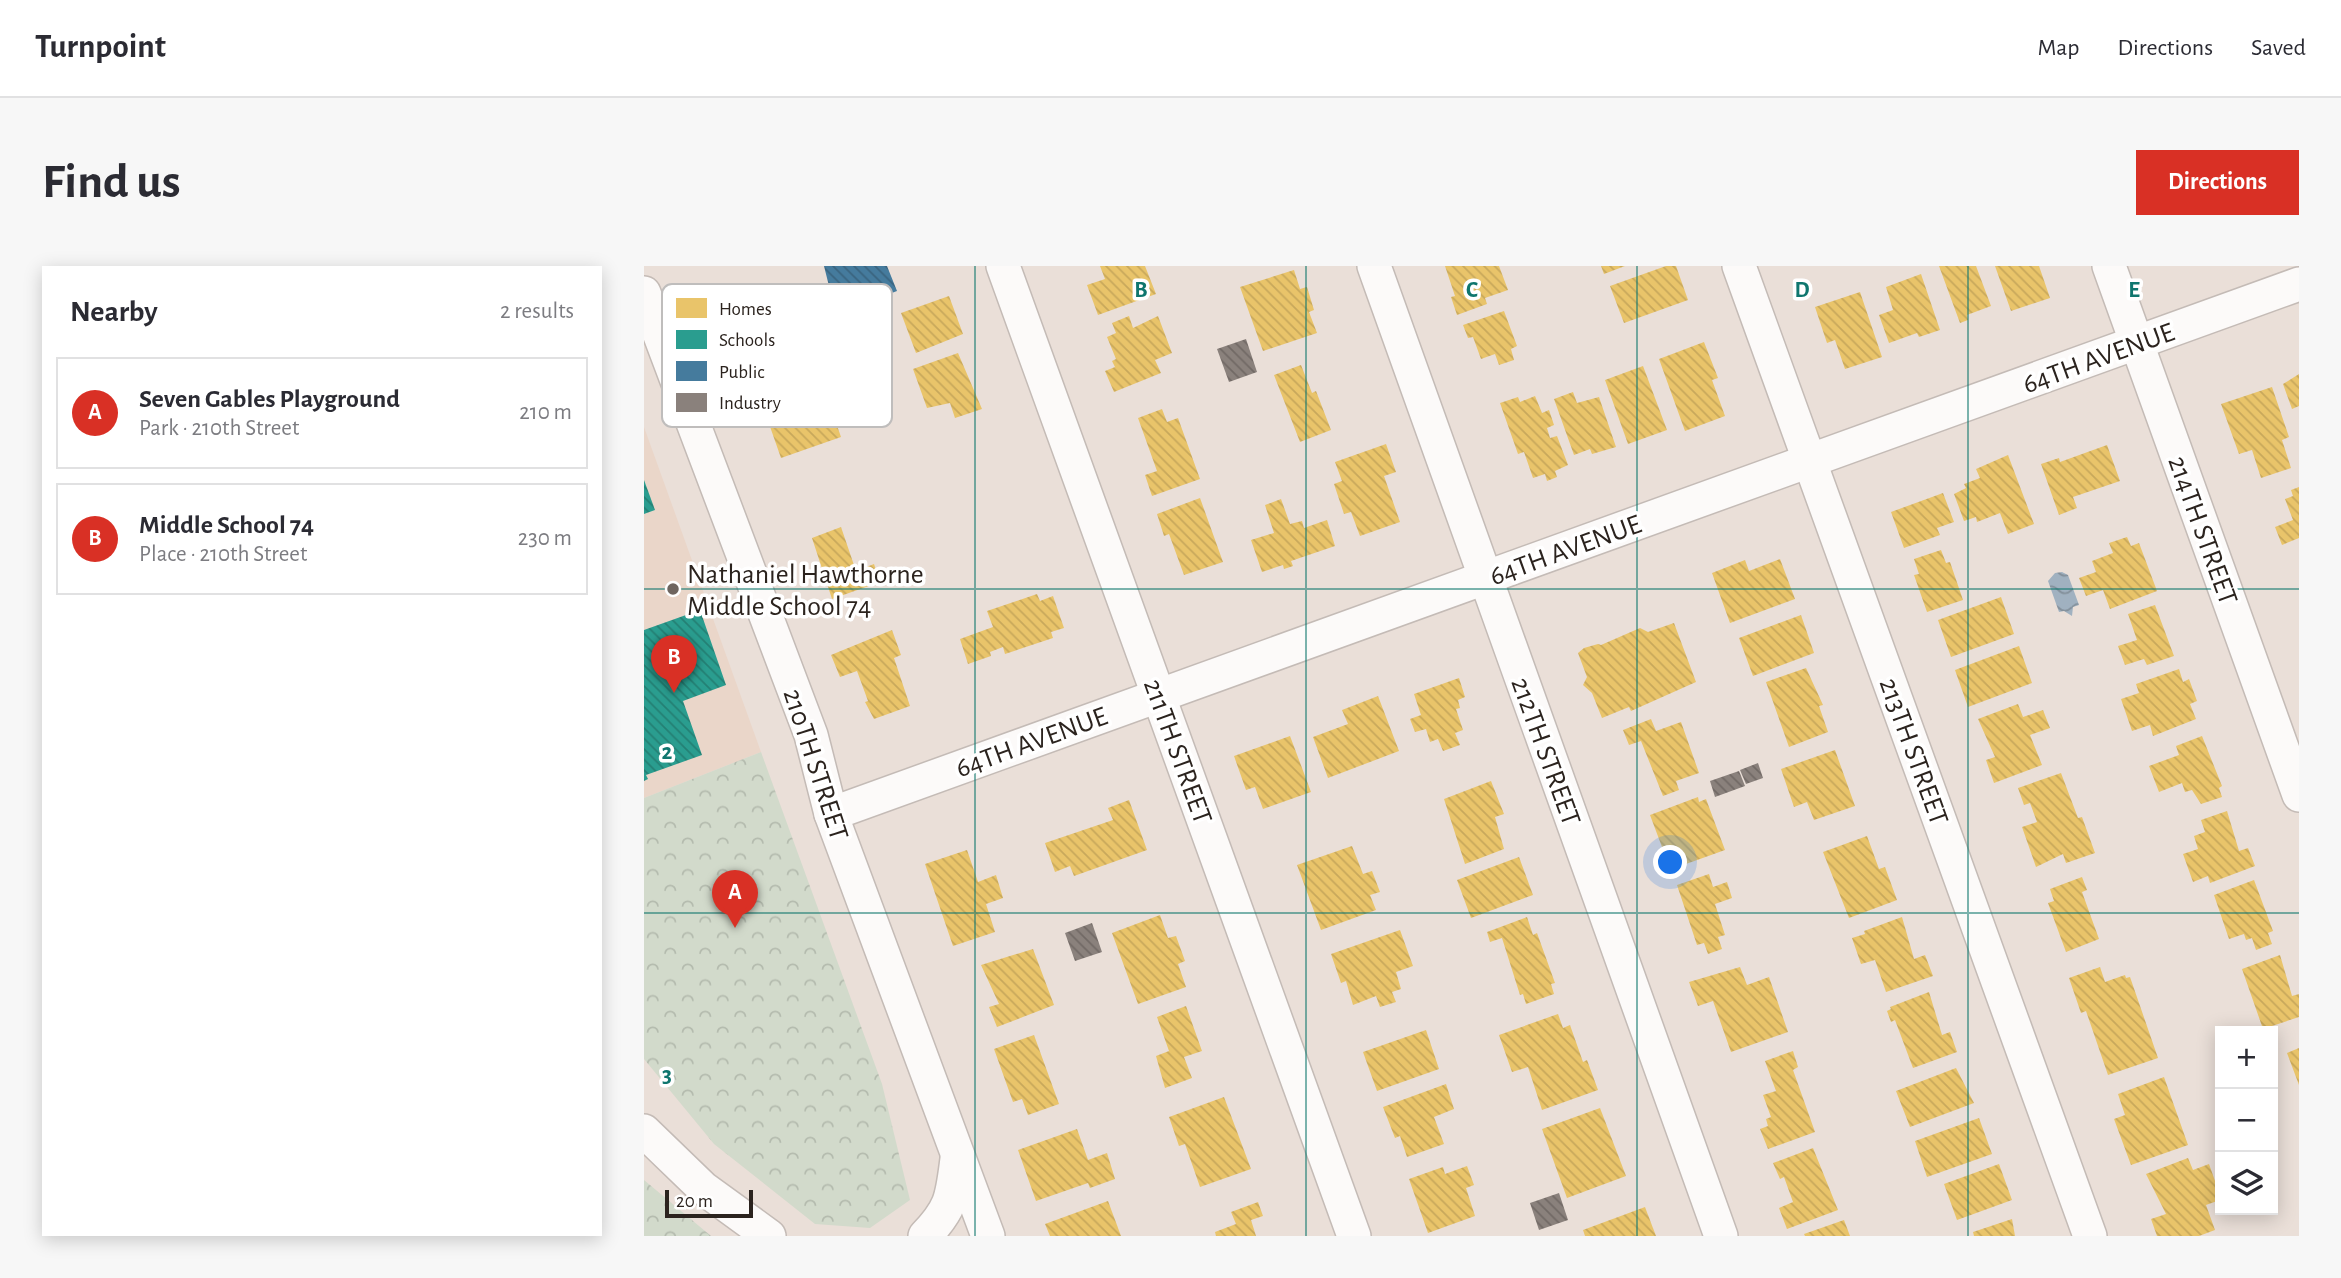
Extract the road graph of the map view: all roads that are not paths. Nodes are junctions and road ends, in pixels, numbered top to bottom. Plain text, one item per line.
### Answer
1 (1003, 266) edge
2 (1374, 266) edge
3 (1739, 266) edge
4 (2109, 266) edge
5 (2299, 284) edge
6 (644, 293) edge
7 (662, 341) edge
8 (2136, 343) junction
9 (695, 427) edge
10 (1810, 460) junction
11 (1485, 578) junction
12 (1159, 695) junction
13 (2299, 795) edge
14 (831, 814) junction
15 (644, 1131) edge
16 (957, 1159) junction
17 (769, 1236) edge
18 (925, 1236) edge
19 (988, 1236) edge
20 (1354, 1236) edge
21 (1721, 1236) edge
22 (2090, 1236) edge

1 - 12 street, 211TH STREET
2 - 11 street, 212TH STREET
3 - 10 street, 213TH STREET
4 - 8 street, 214TH STREET
5 - 8 street, 64TH AVENUE
6 - 7 street, 210TH STREET
8 - 10 street, 64TH AVENUE
8 - 13 street, 214TH STREET
9 - 14 street, 210TH STREET
10 - 11 street, 64TH AVENUE
10 - 22 street, 213TH STREET
11 - 12 street, 64TH AVENUE
11 - 21 street, 212TH STREET
12 - 14 street, 64TH AVENUE
12 - 20 street, 211TH STREET
14 - 16 street, 210TH STREET
15 - 17 street
16 - 18 street
16 - 19 street, 210TH STREET

